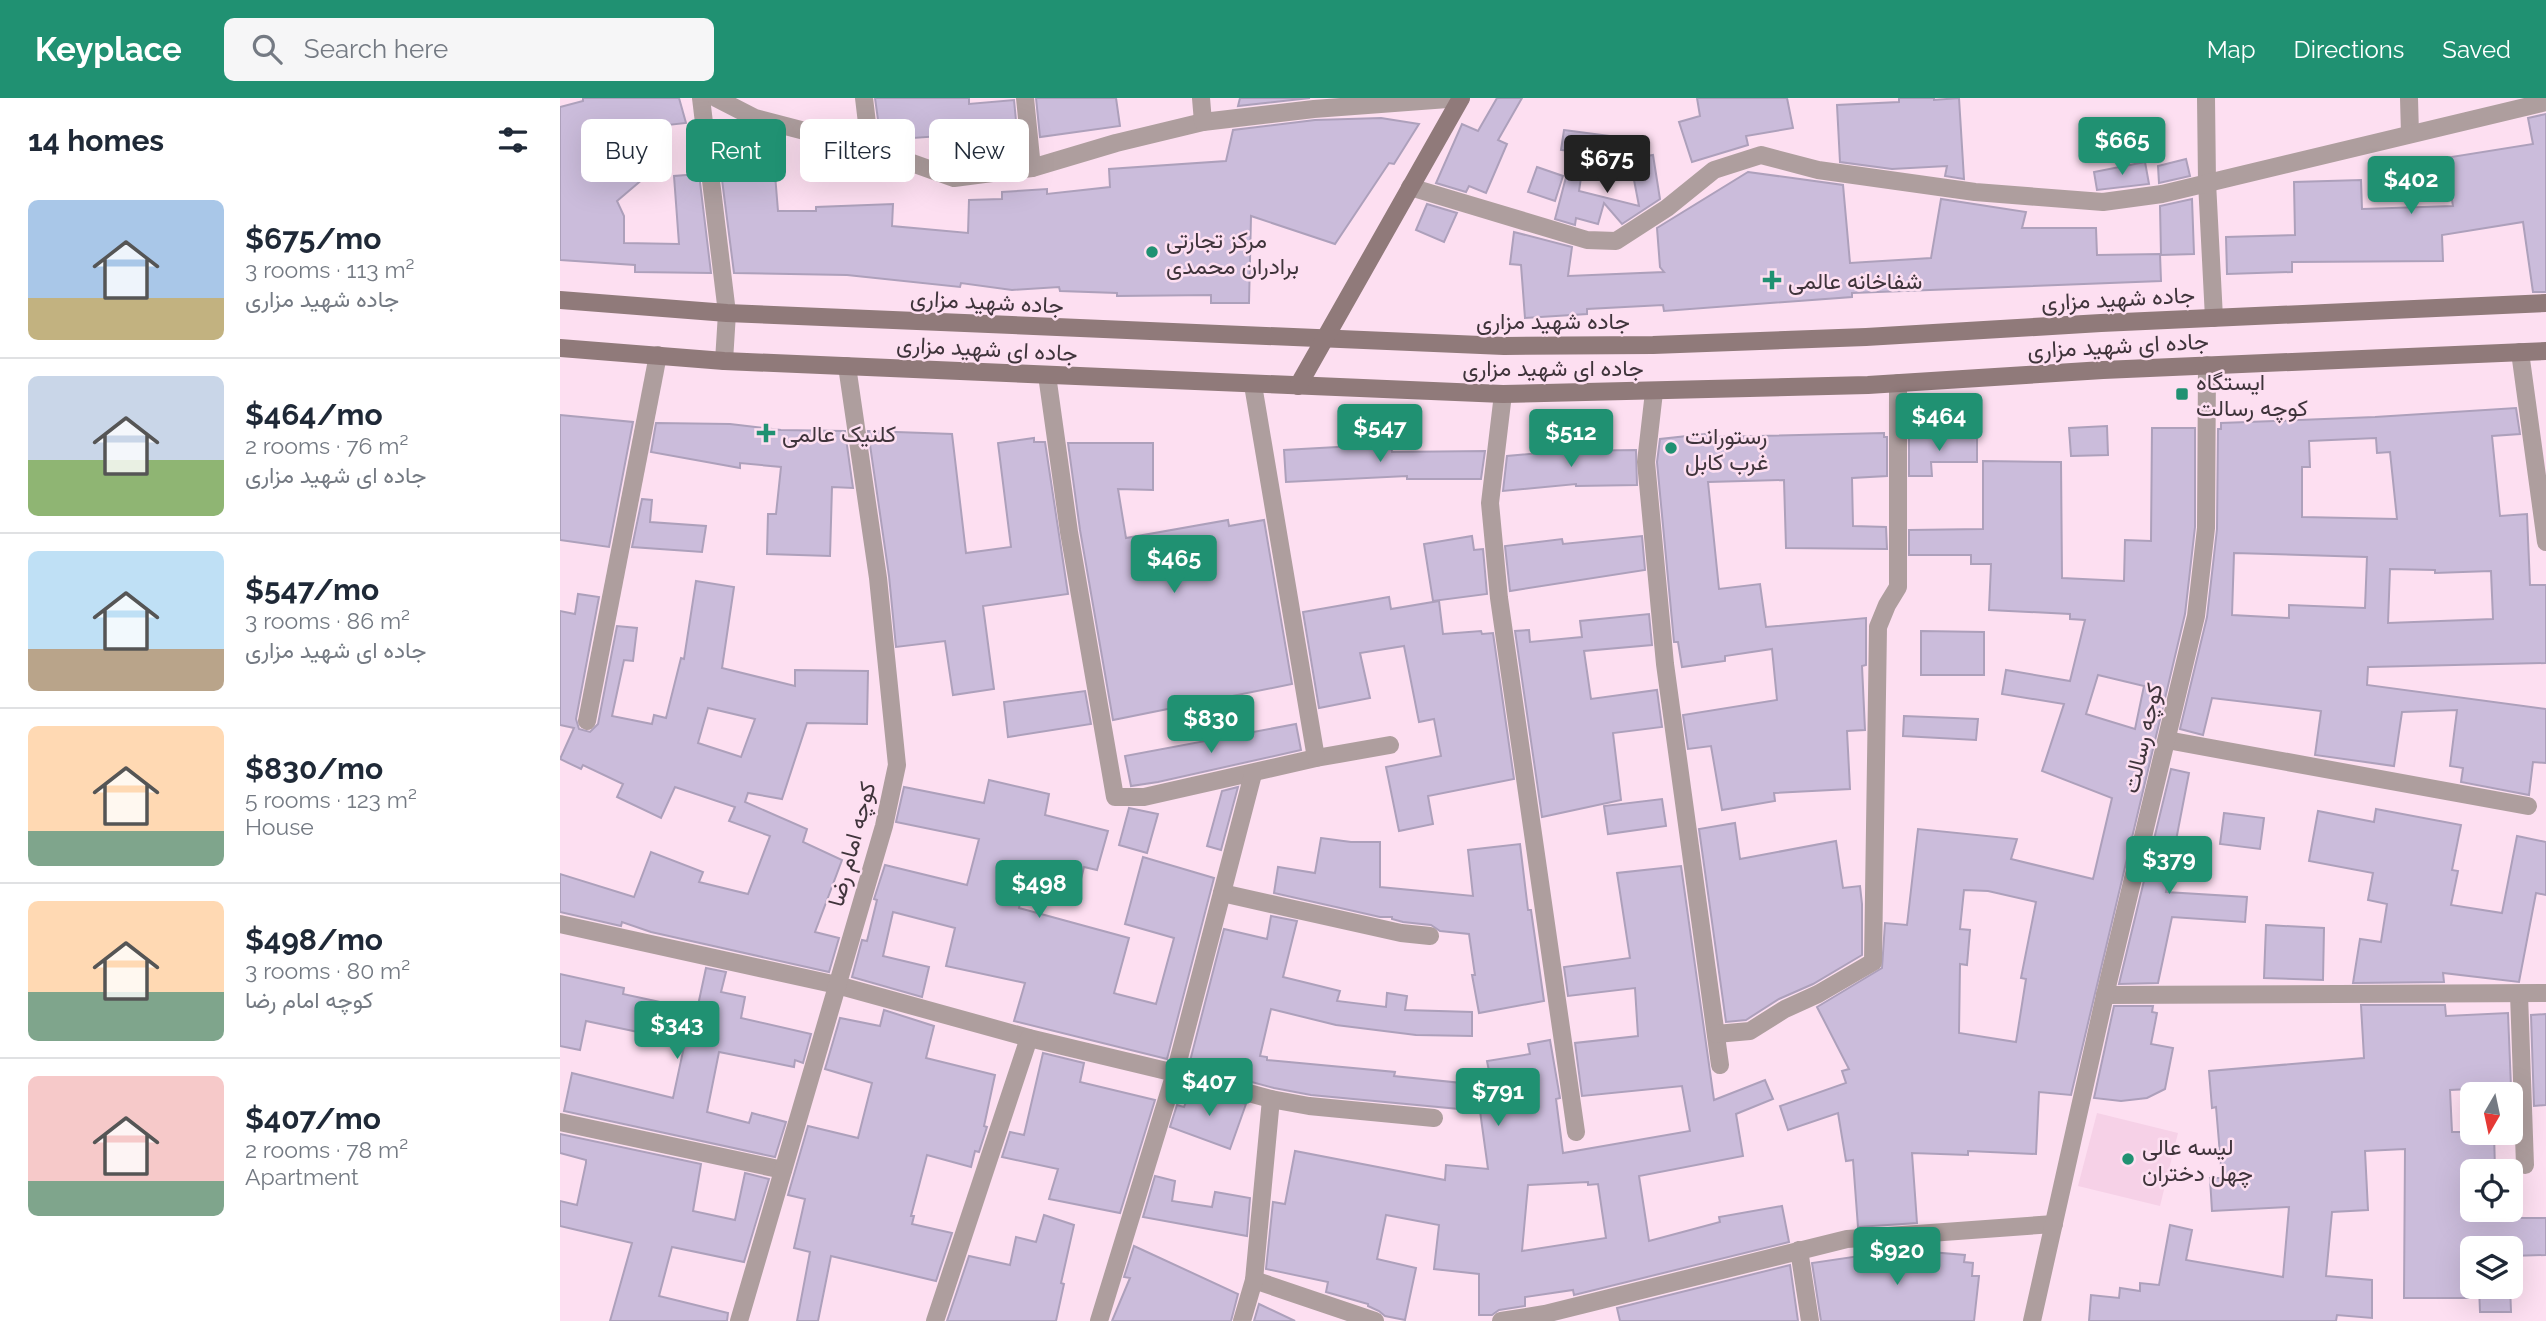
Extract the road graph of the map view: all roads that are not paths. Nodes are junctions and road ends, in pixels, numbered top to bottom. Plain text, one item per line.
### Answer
1 (701, 98) edge
2 (716, 98) edge
3 (864, 98) edge
4 (1025, 98) edge
5 (1201, 98) edge
6 (1461, 98) edge
7 (2206, 98) edge
8 (2409, 98) edge
9 (2546, 102) edge
10 (867, 119) edge
11 (1203, 122) junction
12 (800, 130) edge
13 (2410, 134) junction
14 (915, 164) edge
15 (1032, 168) junction
16 (2207, 182) junction
17 (1410, 187) junction
18 (560, 300) edge
19 (2546, 303) edge
20 (727, 313) junction
21 (2214, 318) junction
22 (1324, 340) junction
23 (560, 348) edge
24 (2546, 351) edge
25 (2520, 352) junction
26 (658, 355) junction
27 (724, 360) junction
28 (2207, 365) junction
29 (847, 366) junction
30 (1047, 375) junction
31 (1898, 383) junction
32 (1253, 385) junction
33 (1298, 386) junction
34 (1654, 392) junction
35 (1503, 394) junction
36 (2546, 542) edge
37 (587, 721) dead end
38 (2167, 740) junction
39 (1390, 745) dead end
40 (1316, 758) junction
41 (1253, 774) junction
42 (2528, 806) dead end
43 (1222, 893) junction
44 (560, 924) edge
45 (1430, 936) dead end
46 (837, 985) junction
47 (2546, 993) edge
48 (2519, 994) junction
49 (2105, 995) junction
50 (1716, 1034) junction
51 (1029, 1038) junction
52 (1720, 1065) dead end
53 (1175, 1073) junction
54 (1271, 1099) junction
55 (1434, 1118) dead end
56 (560, 1122) edge
57 (1576, 1132) dead end
58 (2525, 1165) dead end
59 (783, 1170) junction
60 (2054, 1224) junction
61 (1799, 1250) junction
62 (1254, 1280) junction
63 (739, 1321) edge
64 (936, 1321) edge
65 (1099, 1321) edge
66 (1242, 1321) edge
67 (1375, 1321) edge
68 (1501, 1321) edge
69 (1810, 1321) edge
70 (2032, 1321) edge

1 - 20 street
2 - 12 street
3 - 10 street
4 - 15 street
5 - 11 street
6 - 11 street
6 - 17 main road
7 - 16 street
8 - 13 street
9 - 13 street
11 - 15 street
13 - 16 street
14 - 15 street
16 - 17 street
16 - 21 street
17 - 22 main road
18 - 20 main road, جاده شهید مزاری
19 - 21 main road, جاده شهید مزاری
20 - 22 main road, جاده شهید مزاری
20 - 27 street
21 - 22 main road, جاده شهید مزاری
22 - 33 main road
23 - 26 main road, جاده ای شهید مزاری
24 - 25 main road, جاده ای شهید مزاری
25 - 28 main road, جاده ای شهید مزاری
25 - 36 street
26 - 27 main road, جاده ای شهید مزاری
26 - 37 street
27 - 29 main road, جاده ای شهید مزاری
28 - 31 main road, جاده ای شهید مزاری
28 - 38 street, کوچه رسالت
29 - 30 main road, جاده ای شهید مزاری
29 - 46 street, کوچه امام رضا
30 - 32 main road, جاده ای شهید مزاری
30 - 41 street
31 - 34 main road, جاده ای شهید مزاری
31 - 50 street
32 - 33 main road, جاده ای شهید مزاری
32 - 40 street
33 - 35 main road, جاده ای شهید مزاری
34 - 35 main road, جاده ای شهید مزاری
34 - 50 street
35 - 57 street
38 - 42 street
38 - 49 street, کوچه رسالت
39 - 40 street
40 - 41 street
41 - 43 street
43 - 45 street
43 - 53 street
44 - 46 street
46 - 51 street
46 - 59 street, کوچه امام رضا
47 - 48 street
48 - 49 street
48 - 58 street
49 - 60 street, کوچه رسالت
50 - 52 street
51 - 53 street
51 - 64 street
53 - 54 street
53 - 65 street
54 - 55 street
54 - 62 street
56 - 59 street
59 - 63 street, کوچه امام رضا
60 - 61 street
60 - 70 street, کوچه رسالت
61 - 68 street
61 - 69 street
62 - 66 street
62 - 67 street

